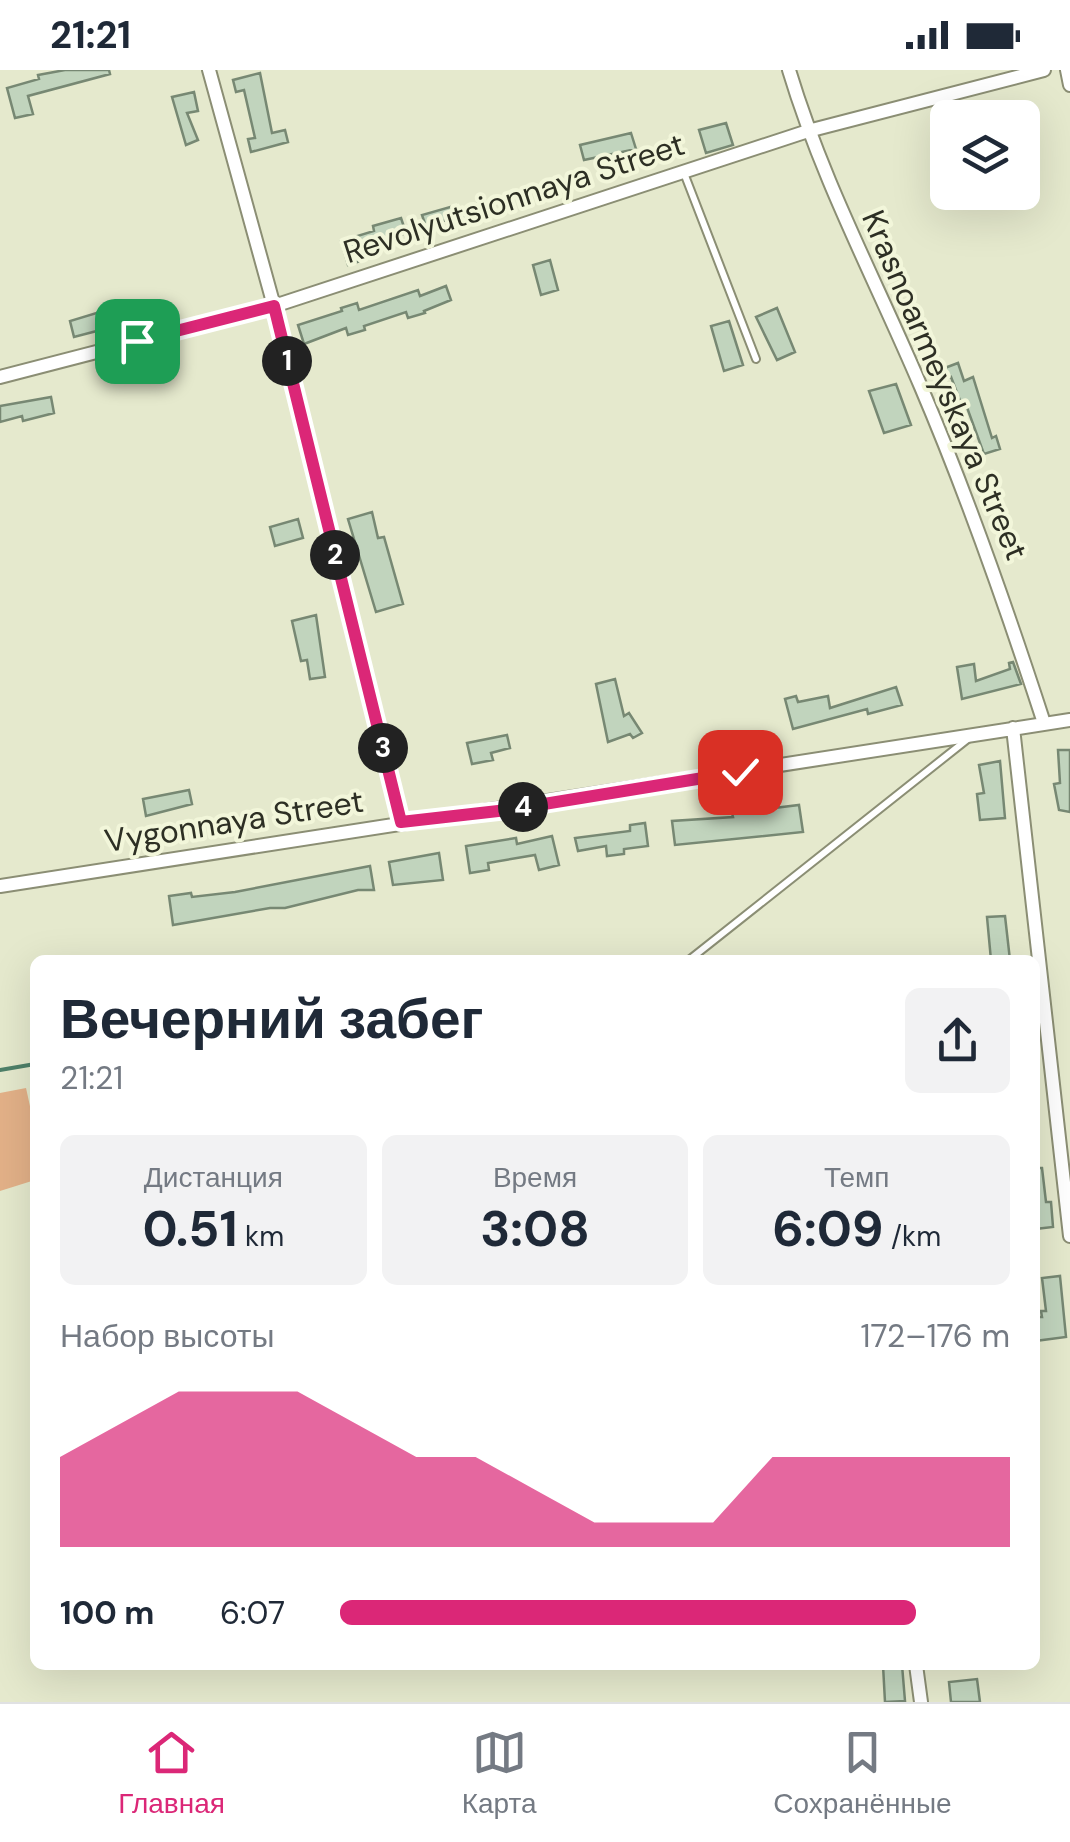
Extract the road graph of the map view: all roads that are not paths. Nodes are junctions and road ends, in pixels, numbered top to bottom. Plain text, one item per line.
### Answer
1 (209, 70) edge
2 (789, 70) edge
3 (1044, 70) edge
4 (1066, 70) edge
5 (1070, 85) edge
6 (808, 132) junction
7 (684, 172) junction
8 (274, 306) junction
9 (756, 358) dead end
10 (0, 377) edge
11 (1070, 720) edge
12 (1044, 723) junction
13 (1012, 728) junction
14 (974, 734) junction
15 (401, 822) junction
16 (0, 886) edge
17 (695, 955) edge
18 (1038, 955) edge
19 (1040, 973) edge
20 (1070, 1236) edge
21 (917, 1670) edge
22 (921, 1702) edge

1 - 8 street
2 - 6 street, Krasnoarmeyskaya Street
3 - 6 street, Revolyutsionnaya Street
4 - 5 street
6 - 7 street, Revolyutsionnaya Street
6 - 12 street, Krasnoarmeyskaya Street
7 - 8 street, Revolyutsionnaya Street
7 - 9 lane
8 - 10 street, Revolyutsionnaya Street
8 - 15 street
11 - 12 street, Vygonnaya Street
12 - 13 street, Vygonnaya Street
13 - 14 street, Vygonnaya Street
13 - 18 street
14 - 15 street, Vygonnaya Street
14 - 17 lane
15 - 16 street, Vygonnaya Street
19 - 20 street
21 - 22 street

